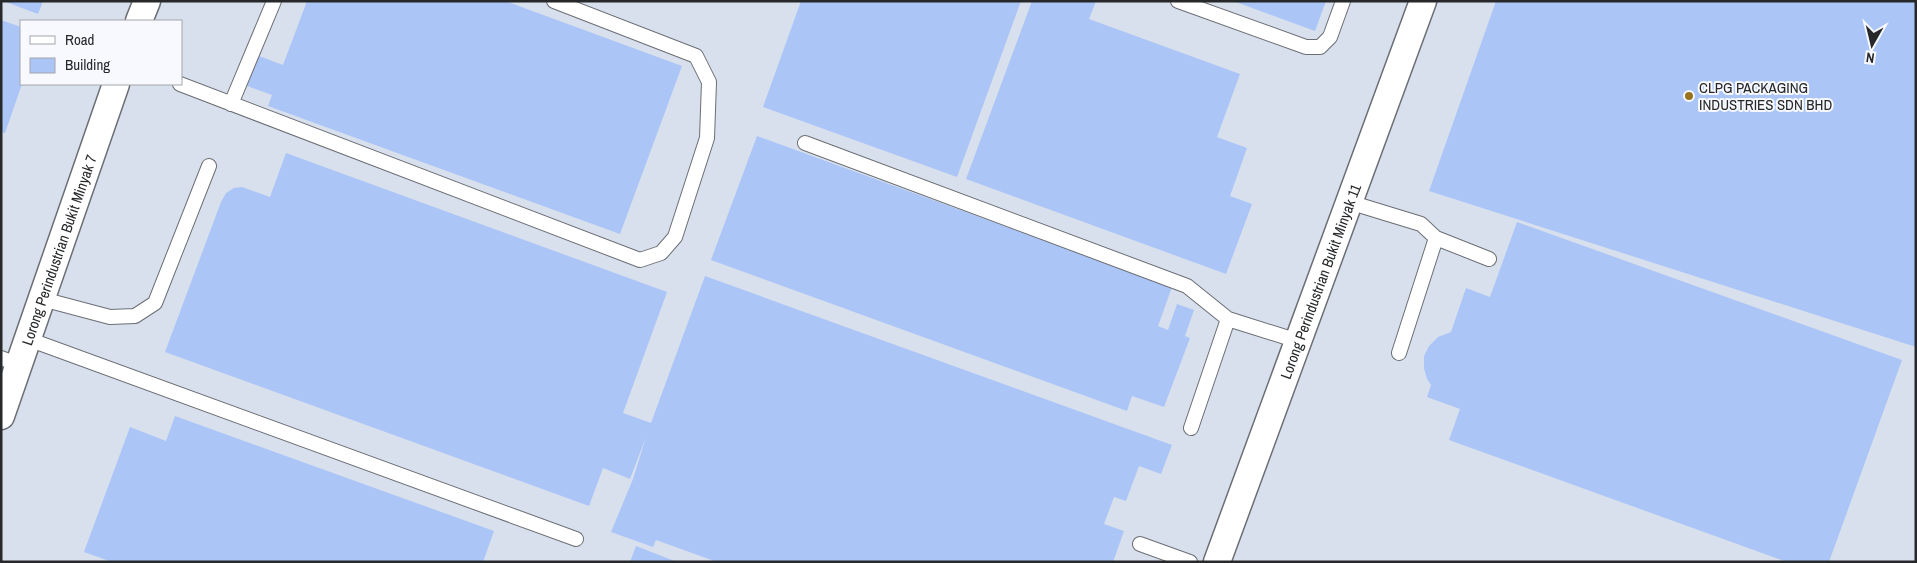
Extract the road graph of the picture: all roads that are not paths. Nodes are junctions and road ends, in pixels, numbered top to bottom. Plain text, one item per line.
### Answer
1 (147, 1) edge
2 (274, 1) edge
3 (554, 1) edge
4 (1178, 1) edge
5 (1343, 1) edge
6 (1423, 1) edge
7 (140, 20) edge
8 (116, 85) edge
9 (182, 85) edge
10 (231, 104) junction
11 (806, 143) dead end
12 (209, 166) dead end
13 (1349, 202) junction
14 (1436, 238) junction
15 (1489, 259) dead end
16 (42, 299) junction
17 (1228, 320) junction
18 (28, 339) junction
19 (1298, 341) junction
20 (1398, 353) dead end
21 (10, 362) edge
22 (1, 416) edge
23 (1191, 428) dead end
24 (576, 539) dead end
25 (1140, 544) dead end
26 (1190, 562) edge
27 (1217, 562) edge

1 - 7 street
2 - 10 lane
3 - 10 lane
4 - 5 lane
6 - 13 street, Lorong Perindustrian Bukit Minyak 11
8 - 16 street, Lorong Perindustrian Bukit Minyak 7
9 - 10 lane
11 - 17 lane
12 - 16 lane
13 - 14 lane
13 - 19 street, Lorong Perindustrian Bukit Minyak 11
14 - 15 lane
14 - 20 lane
16 - 18 street, Lorong Perindustrian Bukit Minyak 7
17 - 19 lane
17 - 23 lane
18 - 21 street, Lorong Perindustrian Bukit Minyak 7
18 - 24 lane
19 - 27 street, Lorong Perindustrian Bukit Minyak 11
21 - 22 street, Lorong Perindustrian Bukit Minyak 7
25 - 26 lane

